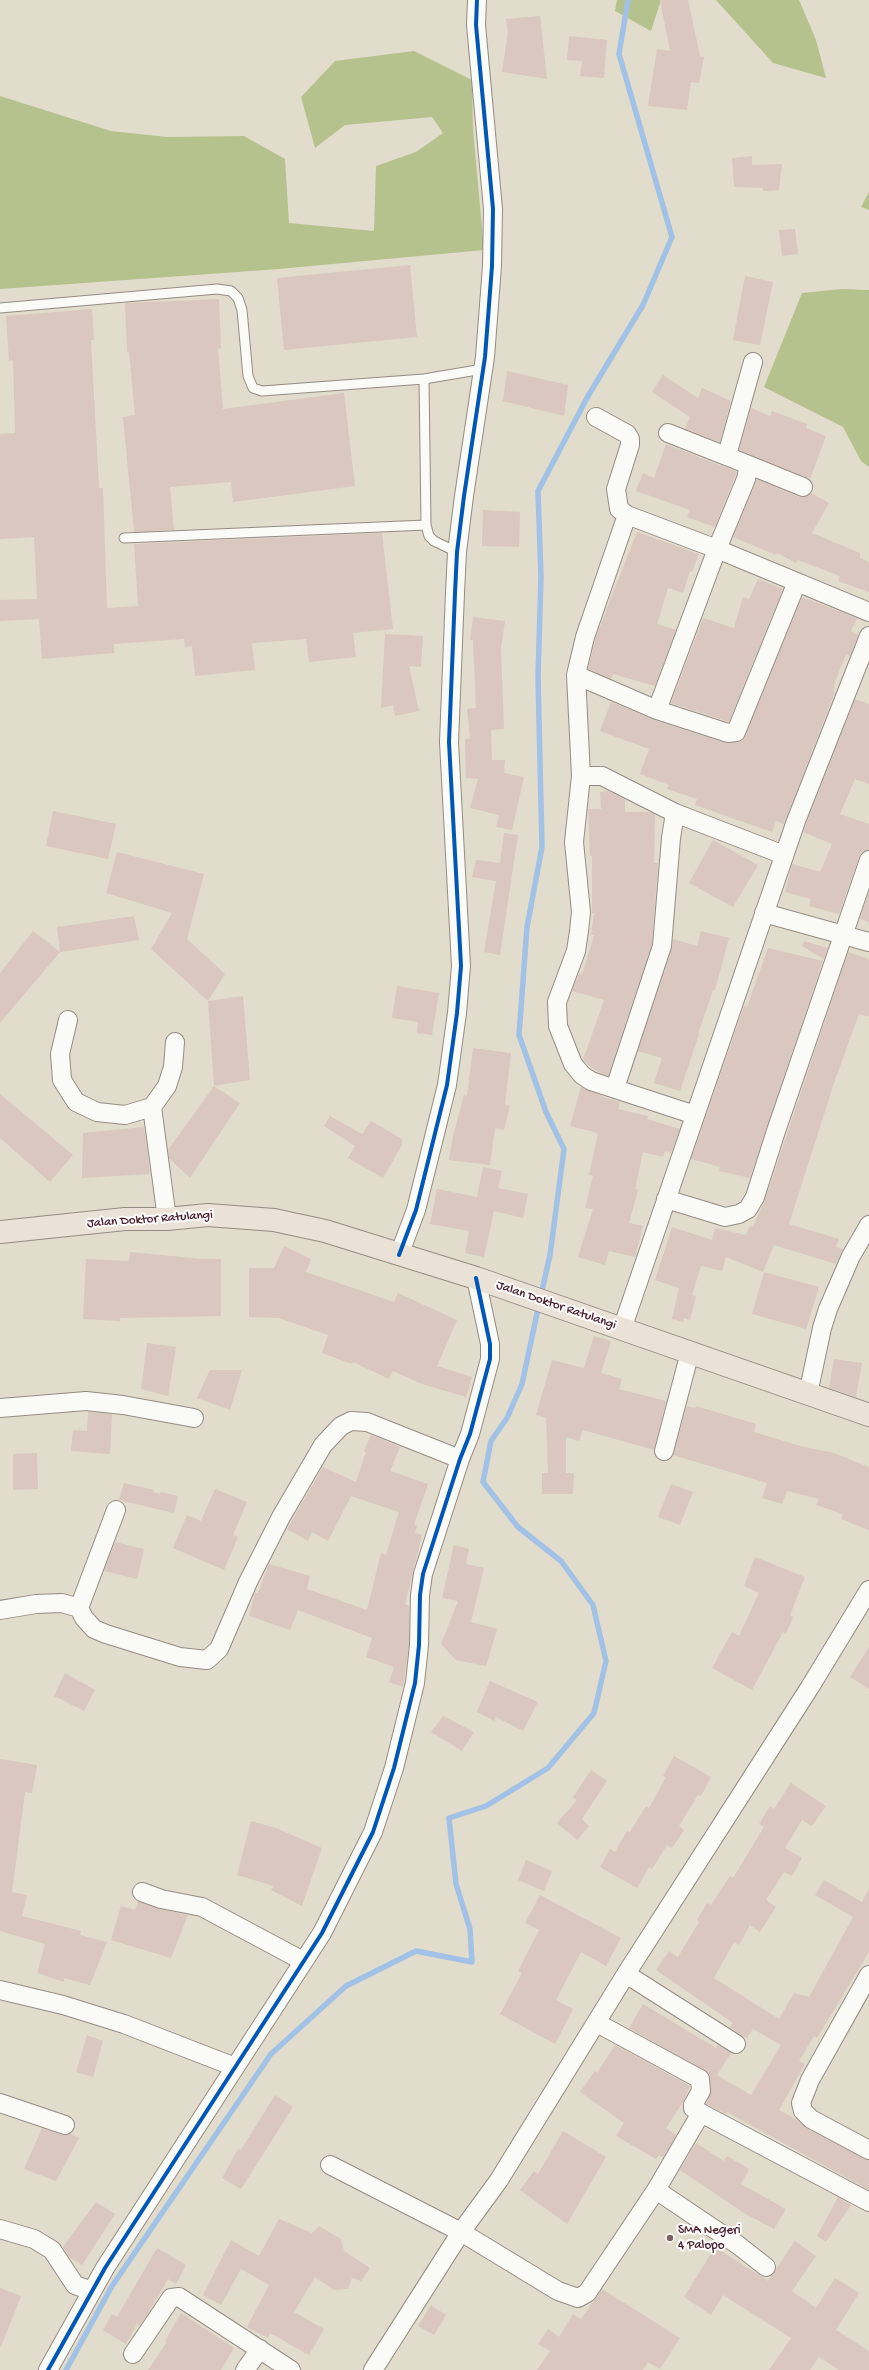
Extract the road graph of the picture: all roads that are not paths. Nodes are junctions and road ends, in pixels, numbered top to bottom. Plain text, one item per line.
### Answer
1 (477, 0) edge
2 (0, 308) edge
3 (753, 362) dead end
4 (483, 369) junction
5 (424, 379) junction
6 (596, 417) dead end
7 (668, 433) dead end
8 (727, 455) junction
9 (750, 465) junction
10 (803, 487) dead end
11 (627, 515) junction
12 (426, 525) junction
13 (124, 538) dead end
14 (717, 549) junction
15 (457, 552) junction
16 (796, 582) junction
17 (869, 612) edge
18 (869, 636) edge
19 (576, 675) junction
20 (657, 710) junction
21 (581, 776) junction
22 (675, 813) junction
23 (784, 854) junction
24 (869, 860) edge
25 (764, 913) junction
26 (844, 935) junction
27 (869, 942) edge
28 (68, 1020) dead end
29 (175, 1042) dead end
30 (615, 1088) junction
31 (152, 1107) junction
32 (695, 1115) junction
33 (666, 1199) junction
34 (167, 1219) junction
35 (869, 1225) edge
36 (0, 1232) edge
37 (399, 1255) junction
38 (476, 1278) junction
39 (622, 1329) junction
40 (690, 1352) junction
41 (808, 1394) junction
42 (0, 1408) edge
43 (869, 1415) edge
44 (194, 1418) dead end
45 (664, 1451) dead end
46 (460, 1459) junction
47 (116, 1510) dead end
48 (869, 1590) edge
49 (79, 1608) junction
50 (0, 1610) edge
51 (142, 1892) dead end
52 (303, 1961) junction
53 (626, 1974) junction
54 (869, 1975) edge
55 (0, 1990) edge
56 (597, 2023) junction
57 (736, 2044) dead end
58 (235, 2066) junction
59 (0, 2103) edge
60 (701, 2113) junction
61 (65, 2125) dead end
62 (869, 2150) edge
63 (330, 2165) dead end
64 (656, 2190) junction
65 (869, 2202) edge
66 (0, 2229) edge
67 (461, 2232) junction
68 (766, 2267) dead end
69 (92, 2291) junction
70 (260, 2349) junction
71 (133, 2354) dead end
72 (48, 2370) edge
73 (245, 2370) edge
74 (291, 2370) edge
75 (373, 2370) edge

1 - 4 street
2 - 5 lane
3 - 8 street
4 - 5 lane
4 - 15 street
5 - 12 lane
6 - 11 street
7 - 8 street
8 - 9 street
9 - 10 street
9 - 14 street
11 - 14 street
11 - 19 street
12 - 13 lane
12 - 15 lane
14 - 16 street
14 - 20 street
15 - 37 street
16 - 17 street
16 - 20 street
18 - 23 street
19 - 20 street
19 - 21 street
21 - 22 street
21 - 30 street
22 - 23 street
22 - 30 street
23 - 25 street
24 - 26 street
25 - 26 street
25 - 32 street
26 - 27 street
26 - 33 street
28 - 31 street
29 - 31 street
30 - 32 street
31 - 34 street
32 - 33 street
33 - 39 street
34 - 36 highway, Jalan Doktor Ratulangi
34 - 37 highway, Jalan Doktor Ratulangi
35 - 41 street
37 - 38 highway, Jalan Doktor Ratulangi
38 - 39 highway, Jalan Doktor Ratulangi
38 - 46 street
39 - 40 highway, Jalan Doktor Ratulangi
40 - 41 highway, Jalan Doktor Ratulangi
40 - 45 street
41 - 43 highway, Jalan Doktor Ratulangi
42 - 44 street
46 - 49 street
46 - 52 street
47 - 49 street
48 - 53 street
49 - 50 street
51 - 52 street
52 - 58 street
53 - 56 street
53 - 57 street
54 - 62 street
55 - 58 street
56 - 60 street
56 - 67 street
58 - 69 street
59 - 61 street
60 - 64 street
60 - 65 street
63 - 67 street
64 - 67 street
64 - 68 street
66 - 69 street
67 - 75 street
69 - 72 street
70 - 71 street
70 - 73 street
70 - 74 street

